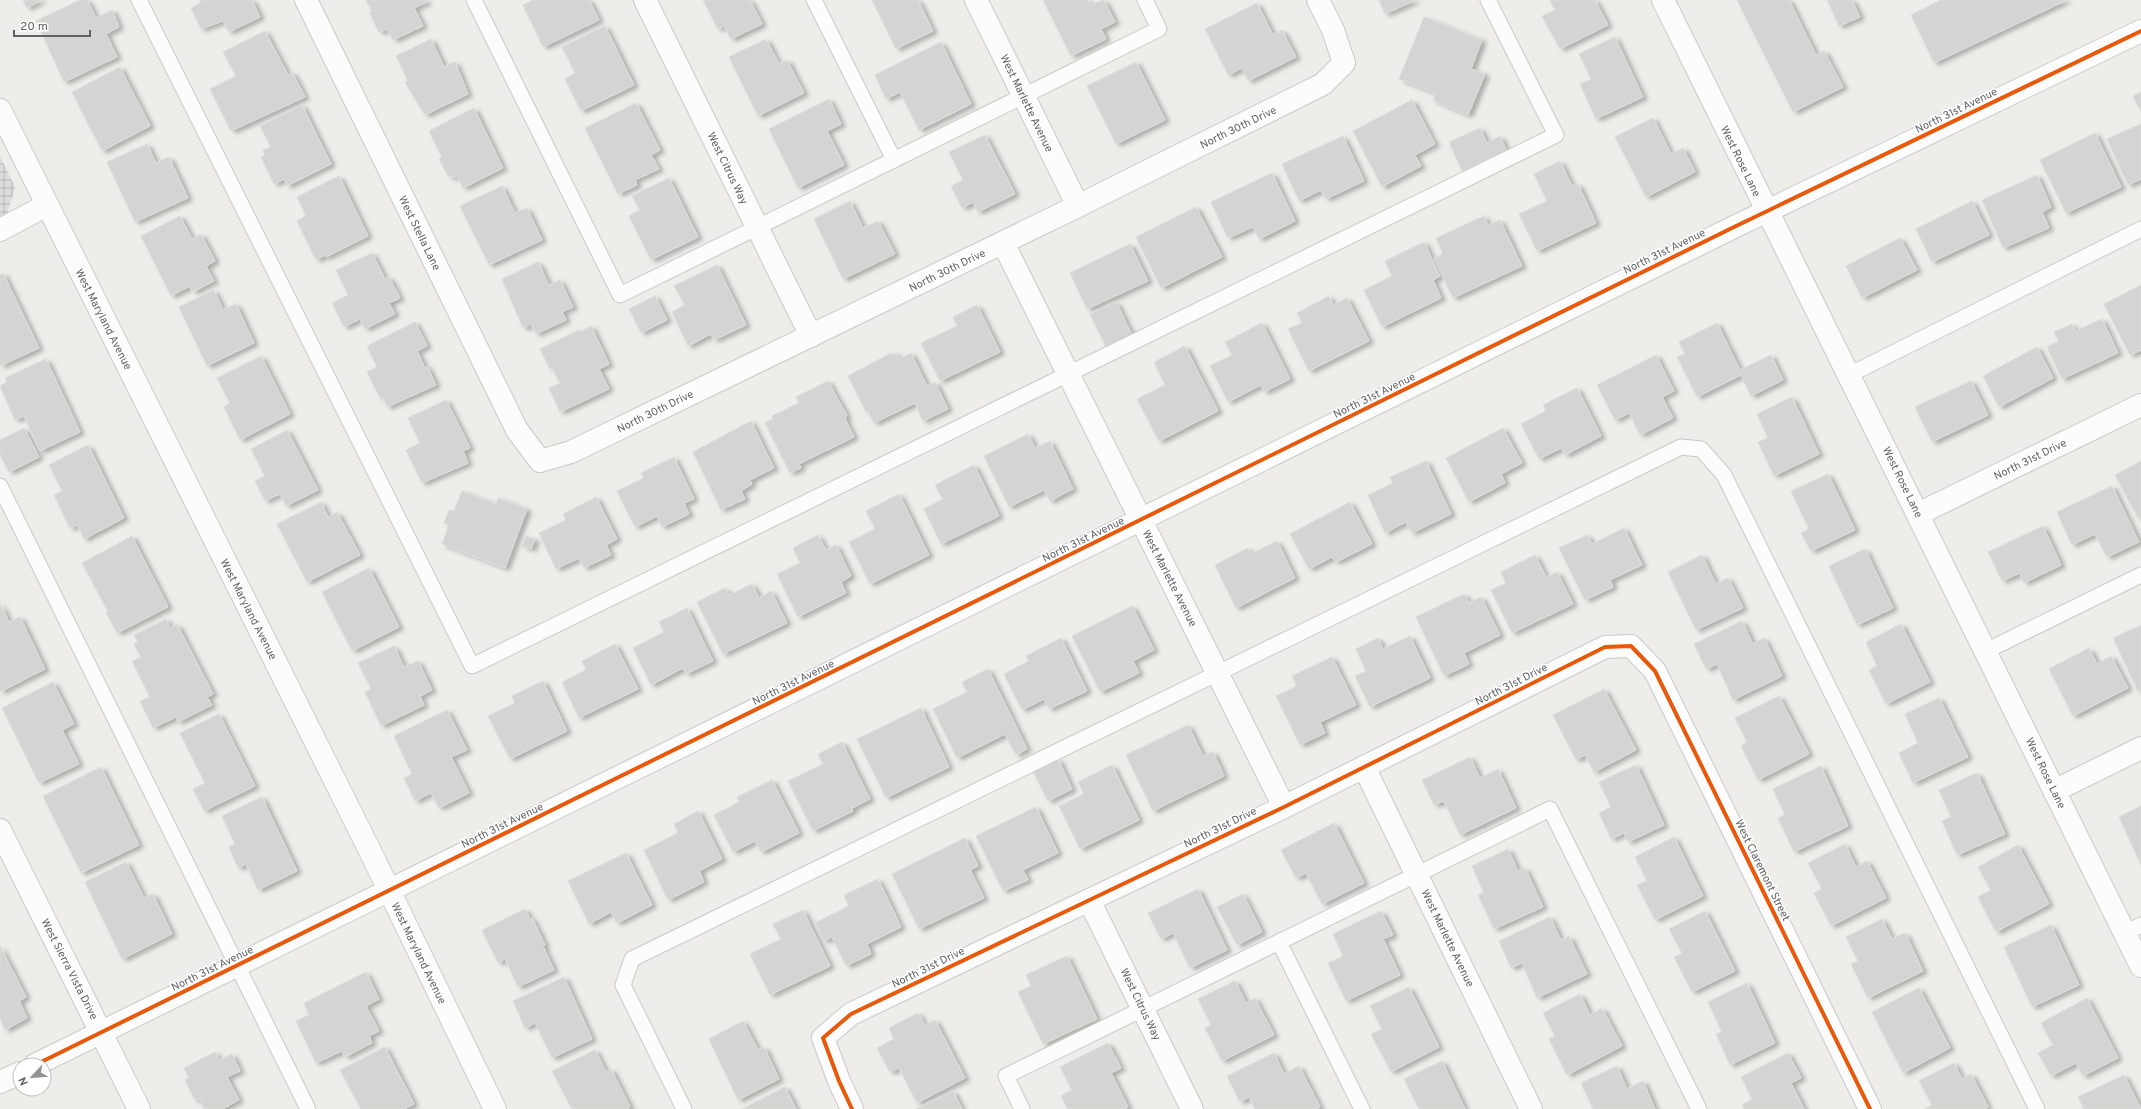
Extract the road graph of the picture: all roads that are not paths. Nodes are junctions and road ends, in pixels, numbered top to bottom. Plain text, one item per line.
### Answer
1 (139, 0) edge
2 (306, 0) edge
3 (474, 0) edge
4 (645, 0) edge
5 (814, 0) edge
6 (976, 0) edge
7 (1145, 0) edge
8 (1318, 0) edge
9 (1488, 0) edge
10 (1663, 0) edge
11 (2141, 31) edge
12 (1024, 96) junction
13 (0, 110) edge
14 (894, 160) junction
15 (47, 205) junction
16 (1078, 206) junction
17 (1766, 211) junction
18 (757, 227) junction
19 (2141, 229) edge
20 (0, 230) edge
21 (1003, 243) junction
22 (811, 336) junction
23 (1068, 374) junction
24 (1849, 375) junction
25 (2141, 405) edge
26 (540, 461) joint
27 (0, 486) edge
28 (1918, 514) junction
29 (1141, 520) junction
30 (2141, 574) edge
31 (1631, 646) joint
32 (1986, 651) junction
33 (1217, 673) junction
34 (2141, 748) edge
35 (1364, 767) junction
36 (2054, 790) junction
37 (1284, 807) junction
38 (0, 830) edge
39 (1416, 874) junction
40 (388, 891) junction
41 (1089, 900) junction
42 (2133, 929) edge
43 (1279, 942) junction
44 (236, 966) junction
45 (2141, 966) edge
46 (1143, 1009) junction
47 (102, 1032) junction
48 (51, 1057) edge
49 (12, 1077) edge
50 (0, 1082) edge
51 (139, 1109) edge
52 (308, 1109) edge
53 (495, 1109) edge
54 (684, 1109) edge
55 (852, 1109) edge
56 (1022, 1109) edge
57 (1192, 1109) edge
58 (1362, 1109) edge
59 (1531, 1109) edge
60 (1699, 1109) edge
61 (1870, 1109) edge
62 (2037, 1109) edge

1 - 23 lane
2 - 26 street, West Stella Lane
3 - 18 lane
4 - 18 street, West Citrus Way
5 - 14 lane
6 - 12 street, West Marlette Avenue
7 - 12 lane
8 - 16 street, North 30th Drive
9 - 23 lane
10 - 17 street, West Rose Lane
11 - 17 street, North 31st Avenue
12 - 14 lane
12 - 16 street, West Marlette Avenue
13 - 15 street, West Maryland Avenue
14 - 18 lane
15 - 20 street
15 - 40 street, West Maryland Avenue
16 - 21 street, North 30th Drive
17 - 24 street, West Rose Lane
17 - 29 street, North 31st Avenue
18 - 22 street, West Citrus Way
19 - 24 lane
21 - 22 street, North 30th Drive
21 - 23 street, West Marlette Avenue
22 - 26 street, North 30th Drive
23 - 29 street, West Marlette Avenue
24 - 28 street, West Rose Lane
25 - 28 street, North 31st Drive
27 - 44 lane
28 - 32 street, West Rose Lane
29 - 33 street, West Marlette Avenue
29 - 40 street, North 31st Avenue
30 - 32 lane
31 - 35 street, North 31st Drive
31 - 61 street, West Claremont Street
32 - 36 street, West Rose Lane
33 - 37 street, West Marlette Avenue
33 - 54 lane
33 - 62 lane
34 - 36 street
35 - 37 street, North 31st Drive
35 - 39 street, West Marlette Avenue
36 - 42 street, West Rose Lane
37 - 41 street, North 31st Drive
38 - 47 street, West Sierra Vista Drive
39 - 43 lane
39 - 59 street, West Marlette Avenue
39 - 60 lane
40 - 44 street, North 31st Avenue
40 - 53 street, West Maryland Avenue
41 - 46 street, West Citrus Way
41 - 55 street, North 31st Drive
42 - 45 street, West Rose Lane
43 - 46 lane
43 - 58 lane
44 - 47 street, North 31st Avenue
44 - 52 lane
46 - 56 lane
46 - 57 street, West Citrus Way
47 - 48 street, North 31st Avenue
47 - 51 street, West Sierra Vista Drive
49 - 50 street

